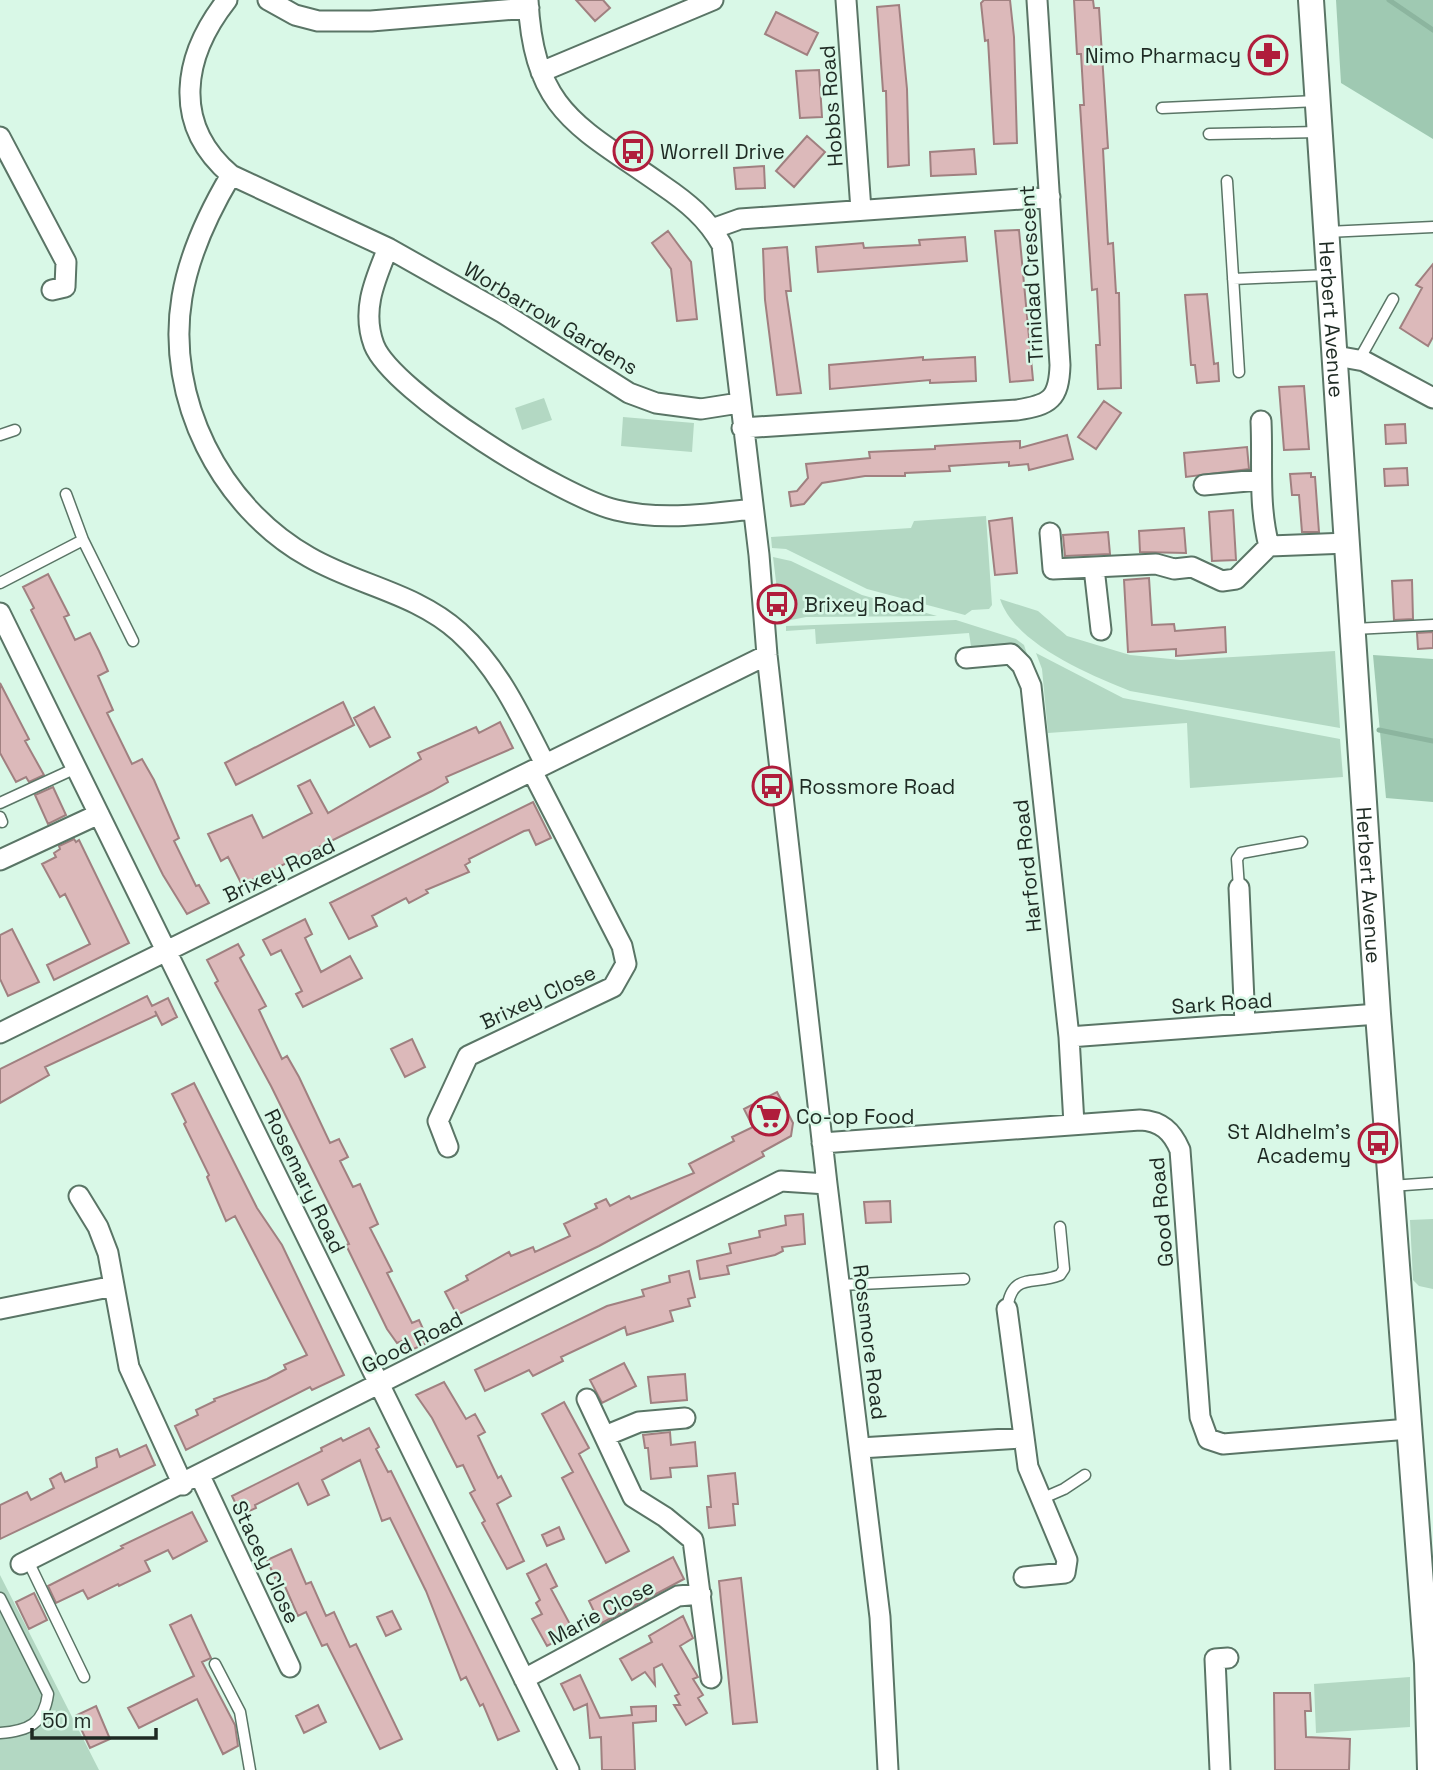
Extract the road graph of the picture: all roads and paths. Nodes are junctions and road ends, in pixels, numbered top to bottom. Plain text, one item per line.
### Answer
1 (227, 0) edge
2 (268, 0) edge
3 (713, 0) edge
4 (846, 0) edge
5 (1037, 0) edge
6 (1311, 0) edge
7 (528, 4) edge
8 (541, 72) junction
9 (1317, 101) junction
10 (1162, 108) dead end
11 (1320, 132) junction
12 (1209, 134) dead end
13 (0, 137) edge
14 (231, 175) junction
15 (1227, 181) dead end
16 (1050, 197) junction
17 (861, 210) junction
18 (1433, 228) edge
19 (712, 229) junction
20 (1326, 232) junction
21 (388, 248) junction
22 (1328, 275) junction
23 (1233, 279) junction
24 (52, 290) dead end
25 (1393, 299) dead end
26 (1347, 358) junction
27 (1239, 372) dead end
28 (1433, 398) edge
29 (739, 403) junction
30 (1261, 421) dead end
31 (742, 428) junction
32 (15, 430) dead end
33 (0, 435) edge
34 (1259, 480) junction
35 (1205, 485) dead end
36 (66, 494) dead end
37 (753, 509) junction
38 (1050, 533) dead end
39 (83, 540) junction
40 (1348, 543) junction
41 (1269, 547) junction
42 (1094, 568) junction
43 (0, 583) edge
44 (0, 613) edge
45 (1433, 625) edge
46 (1354, 629) junction
47 (1101, 630) dead end
48 (133, 641) dead end
49 (767, 655) junction
50 (965, 658) dead end
51 (539, 767) junction
52 (76, 768) junction
53 (0, 803) edge
54 (99, 814) junction
55 (1302, 842) dead end
56 (0, 860) edge
57 (1239, 888) joint
58 (166, 951) junction
59 (1378, 1014) junction
60 (1245, 1024) junction
61 (0, 1033) edge
62 (1069, 1037) junction
63 (1074, 1125) junction
64 (822, 1143) junction
65 (448, 1147) dead end
66 (1433, 1183) edge
67 (827, 1184) junction
68 (1391, 1186) junction
69 (79, 1196) dead end
70 (1060, 1227) dead end
71 (964, 1279) dead end
72 (839, 1285) junction
73 (114, 1286) junction
74 (0, 1309) edge
75 (1007, 1309) joint
76 (379, 1384) junction
77 (587, 1399) dead end
78 (685, 1418) dead end
79 (1409, 1429) junction
80 (605, 1436) junction
81 (1022, 1438) junction
82 (860, 1448) junction
83 (1085, 1475) dead end
84 (192, 1481) junction
85 (1040, 1499) junction
86 (24, 1562) joint
87 (1024, 1577) dead end
88 (701, 1594) junction
89 (0, 1598) edge
90 (1228, 1658) dead end
91 (1430, 1662) edge
92 (215, 1664) dead end
93 (290, 1667) dead end
94 (84, 1677) dead end
95 (711, 1678) dead end
96 (524, 1679) junction
97 (0, 1733) edge
98 (1431, 1767) edge
99 (250, 1770) edge
100 (569, 1770) edge
101 (888, 1770) edge
102 (1220, 1770) edge

1 - 14 street
2 - 7 street
3 - 8 street
4 - 17 street, Hobbs Road
5 - 16 street, Trinidad Crescent
6 - 9 street, Herbert Avenue
7 - 8 street, Rossmore Road
8 - 19 street, Rossmore Road
9 - 10 lane
9 - 11 street, Herbert Avenue
11 - 12 lane
11 - 20 street, Herbert Avenue
13 - 24 street
14 - 21 street, Worbarrow Gardens
14 - 51 street, Brixey Close
15 - 23 lane
16 - 17 street
16 - 31 street, Trinidad Crescent
17 - 19 street
18 - 20 lane
19 - 29 street, Rossmore Road
20 - 22 street, Herbert Avenue
21 - 29 street, Worbarrow Gardens
21 - 37 street
22 - 23 lane
22 - 26 street, Herbert Avenue
23 - 27 lane
25 - 26 lane
26 - 28 street
26 - 40 street, Herbert Avenue
29 - 31 street, Rossmore Road
30 - 34 street
31 - 37 street, Rossmore Road
32 - 33 lane
34 - 35 street
34 - 41 street
36 - 39 lane
37 - 49 street, Rossmore Road
38 - 42 street
39 - 43 lane
39 - 48 lane
40 - 41 street
40 - 46 street, Herbert Avenue
41 - 42 street
42 - 47 street
44 - 52 street, Rosemary Road
45 - 46 lane
46 - 59 street, Herbert Avenue
49 - 51 street, Brixey Road
49 - 64 street, Rossmore Road
50 - 62 street, Harford Road
51 - 58 street, Brixey Road
51 - 65 street, Brixey Close
52 - 53 lane
52 - 54 street, Rosemary Road
54 - 56 street
54 - 58 street, Rosemary Road
55 - 57 lane
57 - 60 street
58 - 61 street, Brixey Road
58 - 76 street, Rosemary Road
59 - 60 street, Sark Road
59 - 68 street, Herbert Avenue
60 - 62 street, Sark Road
62 - 63 street, Harford Road
63 - 64 street, Good Road
63 - 79 street, Good Road
64 - 67 street, Rossmore Road
66 - 68 lane
67 - 72 street, Rossmore Road
67 - 76 street, Good Road
68 - 79 street, Herbert Avenue
69 - 73 street, Stacey Close
70 - 75 lane
71 - 72 lane
72 - 82 street, Rossmore Road
73 - 74 street
73 - 84 street, Stacey Close
75 - 81 street
76 - 84 street, Good Road
76 - 96 street, Rosemary Road
77 - 80 street
78 - 80 street
79 - 91 street, Herbert Avenue
80 - 88 street
81 - 82 street
81 - 85 street
82 - 101 street, Rossmore Road
83 - 85 lane
84 - 86 street, Good Road
84 - 93 street, Stacey Close
85 - 87 street
86 - 94 lane
88 - 95 street
88 - 96 street, Marie Close
89 - 97 lane
90 - 102 street
91 - 98 street, Herbert Avenue
92 - 99 lane
96 - 100 street, Rosemary Road

